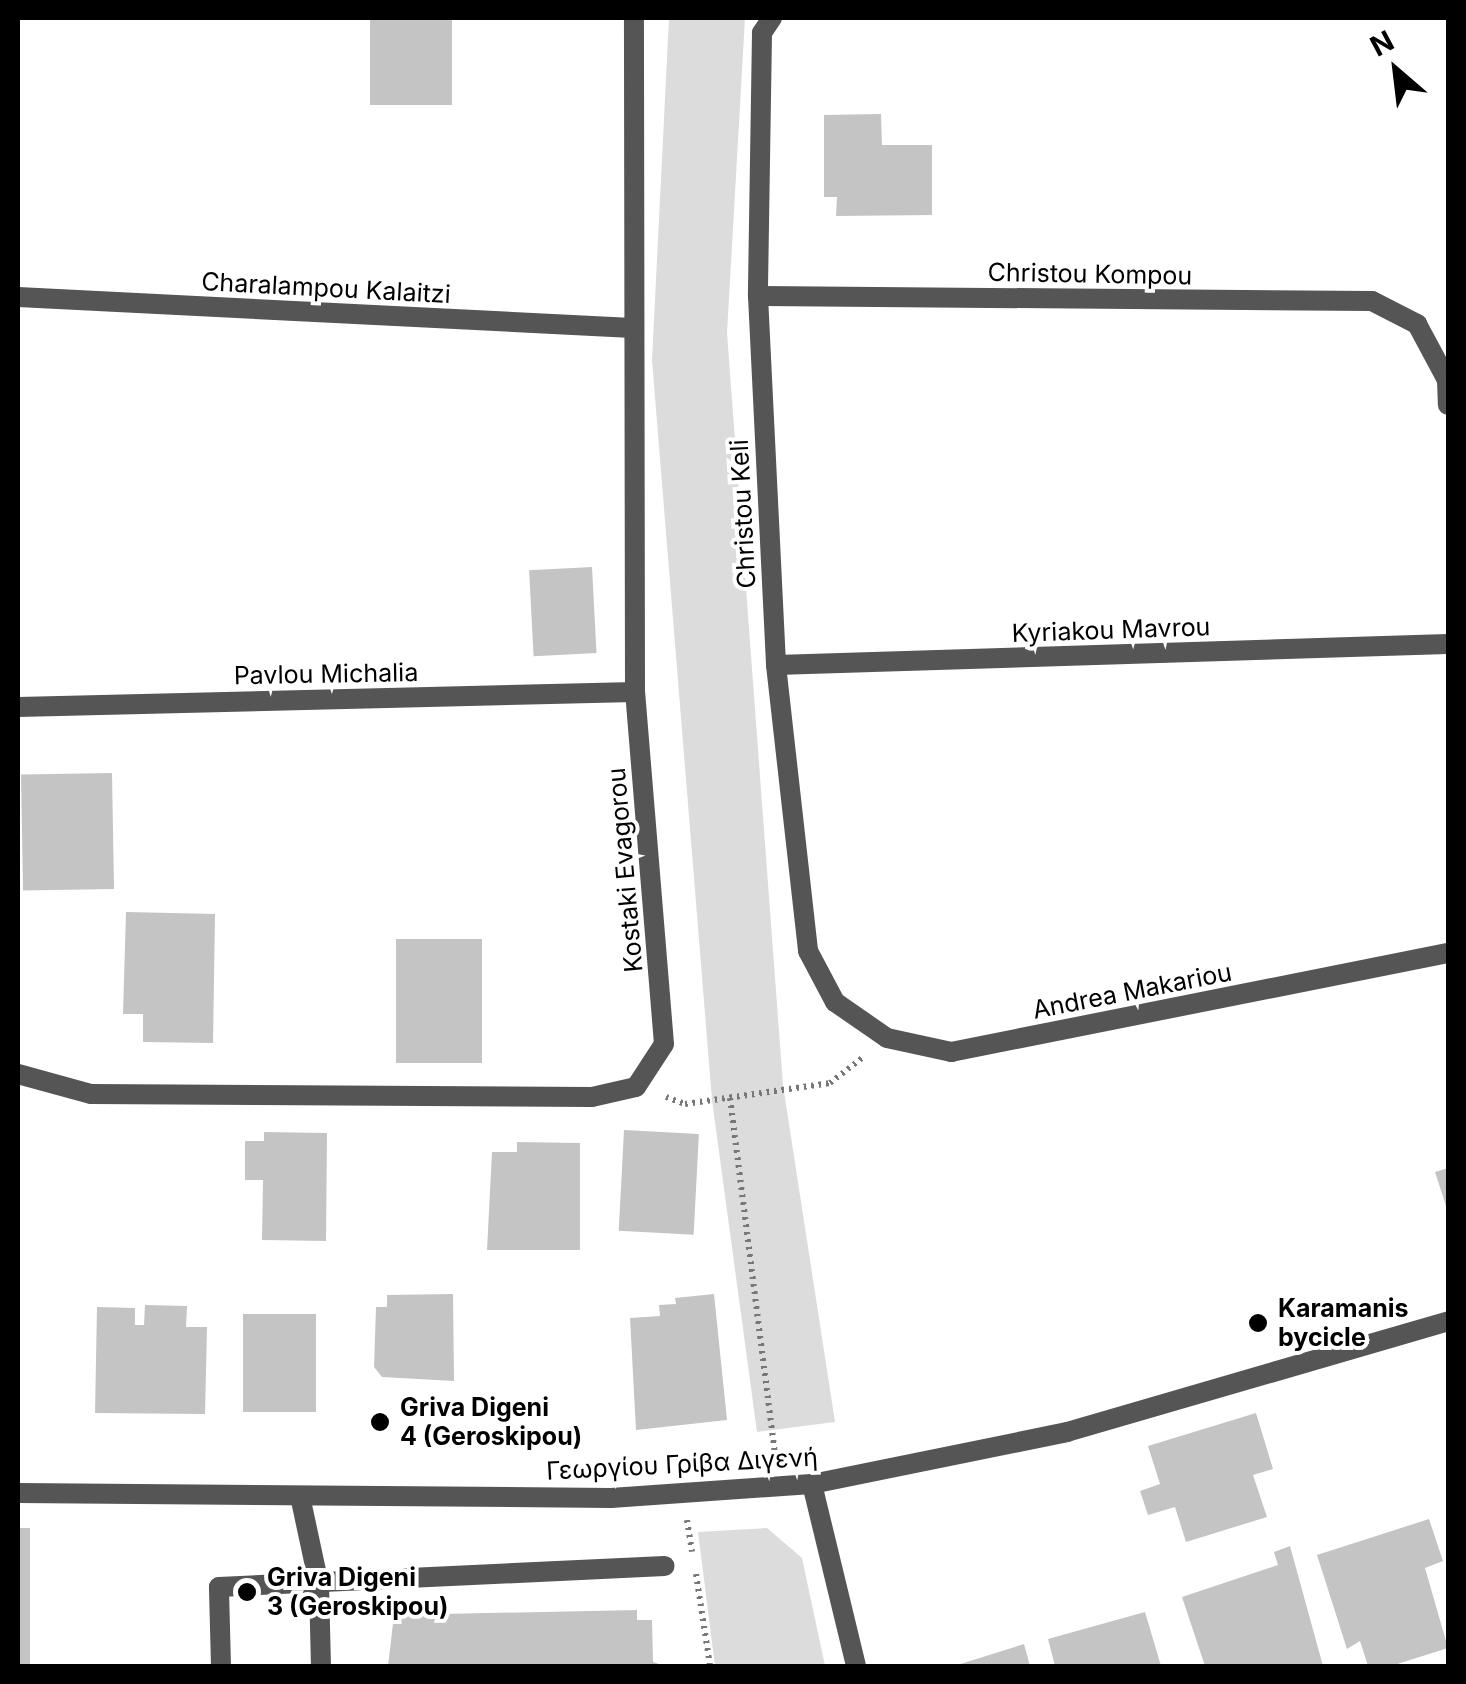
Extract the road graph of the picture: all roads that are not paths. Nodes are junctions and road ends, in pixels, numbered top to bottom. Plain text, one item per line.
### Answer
1 (634, 18) edge
2 (772, 18) edge
3 (758, 296) junction
4 (18, 297) edge
5 (632, 328) junction
6 (1448, 406) edge
7 (1448, 644) edge
8 (776, 665) junction
9 (635, 692) junction
10 (18, 707) edge
11 (1448, 952) edge
12 (835, 1002) joint
13 (18, 1074) edge
14 (1448, 1321) edge
15 (812, 1484) junction
16 (18, 1493) edge
17 (300, 1496) junction
18 (664, 1566) dead end
19 (319, 1585) junction
20 (221, 1666) edge
21 (322, 1666) edge
22 (856, 1666) edge

1 - 5 street, Kostaki Evagorou
2 - 3 street, Christou Keli
3 - 6 street, Christou Kompou
3 - 8 street, Christou Keli
4 - 5 street, Charalampou Kalaitzi
5 - 9 street, Kostaki Evagorou
7 - 8 street, Kyriakou Mavrou
8 - 12 street, Christou Keli
9 - 10 street, Pavlou Michalia
9 - 13 street, Kostaki Evagorou
11 - 12 street, Andrea Makariou
14 - 15 street, Γεωργίου Γρίβα Διγενή
15 - 17 street, Γεωργίου Γρίβα Διγενή
15 - 22 street
16 - 17 street, Γεωργίου Γρίβα Διγενή
17 - 19 street
18 - 19 street
19 - 20 street
19 - 21 street

